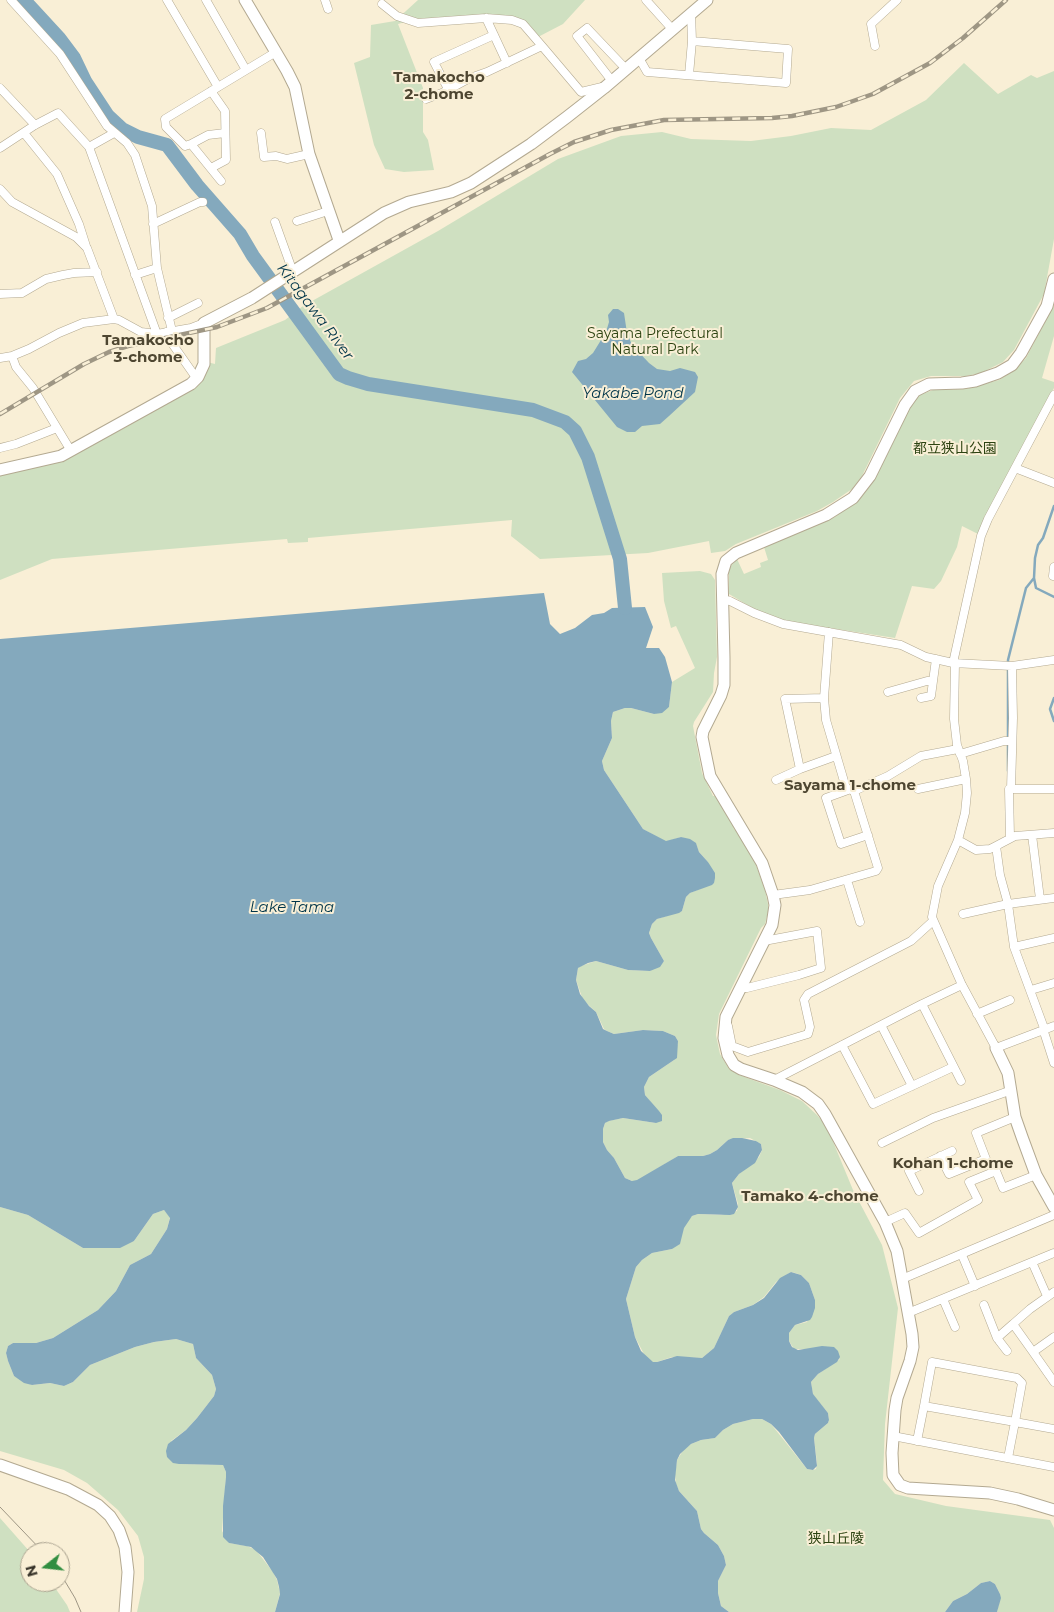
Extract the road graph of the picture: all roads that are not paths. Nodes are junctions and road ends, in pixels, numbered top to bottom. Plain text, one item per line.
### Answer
1 (11, 0) edge
2 (167, 0) edge
3 (206, 0) edge
4 (245, 0) edge
5 (325, 0) edge
6 (646, 0) edge
7 (707, 0) edge
8 (897, 0) edge
9 (382, 4) dead end
10 (328, 9) dead end
11 (691, 14) junction
12 (486, 18) junction
13 (673, 30) junction
14 (494, 35) junction
15 (692, 41) junction
16 (542, 46) junction
17 (875, 46) dead end
18 (276, 52) junction
19 (639, 58) junction
20 (507, 63) junction
21 (626, 69) junction
22 (246, 70) junction
23 (689, 75) junction
24 (608, 84) junction
25 (0, 88) edge
26 (214, 89) junction
27 (448, 90) junction
28 (426, 99) dead end
29 (35, 125) junction
30 (24, 133) junction
31 (114, 133) junction
32 (225, 133) junction
33 (261, 133) dead end
34 (191, 144) junction
35 (89, 147) junction
36 (0, 148) edge
37 (309, 154) junction
38 (211, 168) junction
39 (221, 181) dead end
40 (0, 189) edge
41 (203, 202) dead end
42 (328, 210) junction
43 (297, 221) dead end
44 (276, 222) dead end
45 (153, 224) junction
46 (339, 240) junction
47 (87, 248) junction
48 (157, 268) junction
49 (96, 272) junction
50 (293, 272) junction
51 (135, 275) junction
52 (1054, 279) edge
53 (0, 294) edge
54 (198, 303) dead end
55 (168, 318) junction
56 (114, 319) junction
57 (204, 323) junction
58 (169, 332) junction
59 (157, 334) junction
60 (12, 356) junction
61 (0, 358) edge
62 (197, 379) junction
63 (1054, 395) edge
64 (57, 428) junction
65 (0, 448) edge
66 (71, 451) junction
67 (1015, 468) junction
68 (0, 470) edge
69 (1054, 483) edge
70 (1054, 567) edge
71 (1054, 576) edge
72 (722, 599) junction
73 (829, 632) junction
74 (936, 660) junction
75 (1054, 660) edge
76 (954, 663) junction
77 (1009, 666) junction
78 (933, 681) junction
79 (888, 692) dead end
80 (824, 698) junction
81 (921, 698) dead end
82 (1008, 741) junction
83 (959, 752) junction
84 (836, 756) junction
85 (800, 769) junction
86 (966, 779) junction
87 (776, 780) dead end
88 (918, 789) dead end
89 (1011, 789) junction
90 (1054, 789) edge
91 (851, 791) junction
92 (1054, 833) edge
93 (868, 835) junction
94 (1032, 835) junction
95 (1010, 837) junction
96 (958, 840) junction
97 (996, 846) junction
98 (847, 880) junction
99 (773, 895) junction
100 (1054, 898) edge
101 (1040, 899) junction
102 (1008, 904) junction
103 (963, 914) dead end
104 (933, 921) junction
105 (860, 922) dead end
106 (1054, 938) edge
107 (764, 940) junction
108 (1014, 947) junction
109 (1054, 983) edge
110 (962, 985) junction
111 (740, 988) junction
112 (1032, 990) junction
113 (1010, 1000) dead end
114 (922, 1004) junction
115 (977, 1014) junction
116 (726, 1016) junction
117 (881, 1025) junction
118 (1054, 1026) edge
119 (1044, 1028) junction
120 (842, 1045) junction
121 (996, 1048) junction
122 (1054, 1063) edge
123 (954, 1067) junction
124 (774, 1080) junction
125 (961, 1081) dead end
126 (912, 1086) junction
127 (1010, 1091) junction
128 (1015, 1117) junction
129 (882, 1142) dead end
130 (952, 1151) dead end
131 (940, 1156) junction
132 (1036, 1175) junction
133 (919, 1191) dead end
134 (1054, 1208) edge
135 (1054, 1215) edge
136 (885, 1222) junction
137 (1054, 1253) edge
138 (962, 1255) junction
139 (1032, 1262) junction
140 (902, 1279) junction
141 (975, 1286) junction
142 (1050, 1294) edge
143 (943, 1299) junction
144 (984, 1305) dead end
145 (908, 1313) junction
146 (1012, 1324) junction
147 (955, 1327) dead end
148 (997, 1338) junction
149 (1054, 1338) edge
150 (1007, 1351) dead end
151 (1033, 1352) junction
152 (1054, 1382) edge
153 (924, 1406) junction
154 (1015, 1422) junction
155 (1054, 1429) edge
156 (893, 1436) junction
157 (917, 1441) junction
158 (1008, 1458) junction
159 (0, 1465) edge
160 (1054, 1467) edge
161 (1054, 1510) edge
162 (124, 1612) edge

1 - 31 street
2 - 26 street
3 - 22 street
4 - 18 street
5 - 10 street
6 - 13 street
7 - 11 street
8 - 17 street
9 - 12 street
11 - 13 street
11 - 15 street
12 - 14 street
12 - 16 street
13 - 19 street
14 - 20 street
14 - 27 street
15 - 23 street
15 - 23 street
16 - 20 street
16 - 24 street
18 - 22 street
18 - 37 street
19 - 21 street
19 - 23 street
20 - 27 street
21 - 24 street
21 - 24 street
22 - 26 street
24 - 46 street
25 - 29 street
26 - 32 street
26 - 34 street
27 - 28 street
29 - 30 street
29 - 35 street
30 - 36 street
30 - 47 street
31 - 35 street
31 - 45 street
32 - 34 street
32 - 38 street
33 - 37 street
34 - 38 street
35 - 51 street
37 - 42 street
38 - 39 street
40 - 47 street
41 - 45 street
42 - 43 street
42 - 46 street
44 - 50 street
45 - 48 street
46 - 50 street
47 - 49 street
48 - 51 street
48 - 55 street
49 - 53 street
49 - 56 street
50 - 57 street
51 - 59 street
52 - 72 street
54 - 55 street
55 - 58 street
56 - 59 street
56 - 60 street
57 - 58 street
57 - 62 street
58 - 59 street
58 - 62 street
60 - 61 street
60 - 64 street
62 - 66 street
63 - 67 street
64 - 65 street
64 - 66 street
66 - 68 street
67 - 69 street
67 - 76 street
70 - 71 street
72 - 73 street
72 - 99 street
73 - 74 street
73 - 80 street
74 - 76 street
74 - 78 street
75 - 77 street
76 - 77 street
76 - 83 street
77 - 82 street
78 - 79 street
78 - 81 street
80 - 84 street
80 - 85 street
82 - 83 street
82 - 89 street
83 - 86 street
83 - 91 street
84 - 85 street
84 - 91 street
85 - 87 street
86 - 88 street
86 - 96 street
89 - 90 street
89 - 95 street
91 - 93 street
91 - 93 street
92 - 94 street
93 - 98 street
94 - 95 street
94 - 101 street
95 - 97 street
96 - 97 street
96 - 104 street
97 - 102 street
98 - 99 street
98 - 105 street
99 - 107 street
100 - 101 street
101 - 102 street
102 - 103 street
102 - 108 street
104 - 110 street
104 - 116 street
106 - 108 street
107 - 111 street
107 - 111 street
108 - 112 street
109 - 112 street
110 - 114 street
110 - 115 street
111 - 116 street
112 - 119 street
113 - 115 street
114 - 117 street
114 - 123 street
115 - 121 street
116 - 124 street
117 - 120 street
117 - 126 street
118 - 119 street
119 - 121 street
119 - 122 street
120 - 124 street
120 - 126 street
121 - 127 street
123 - 125 street
123 - 126 street
124 - 136 street
127 - 128 street
127 - 129 street
128 - 131 street
128 - 132 street
130 - 131 street
131 - 133 street
132 - 134 street
132 - 136 street
135 - 138 street
136 - 140 street
137 - 139 street
138 - 140 street
138 - 141 street
139 - 141 street
139 - 142 street
140 - 145 street
141 - 143 street
142 - 146 street
143 - 145 street
143 - 147 street
144 - 148 street
145 - 156 street
146 - 148 street
146 - 151 street
148 - 150 street
149 - 151 street
151 - 152 street
153 - 154 street
153 - 154 street
153 - 157 street
154 - 155 street
154 - 158 street
156 - 157 street
156 - 161 street
157 - 158 street
158 - 160 street
159 - 162 street

